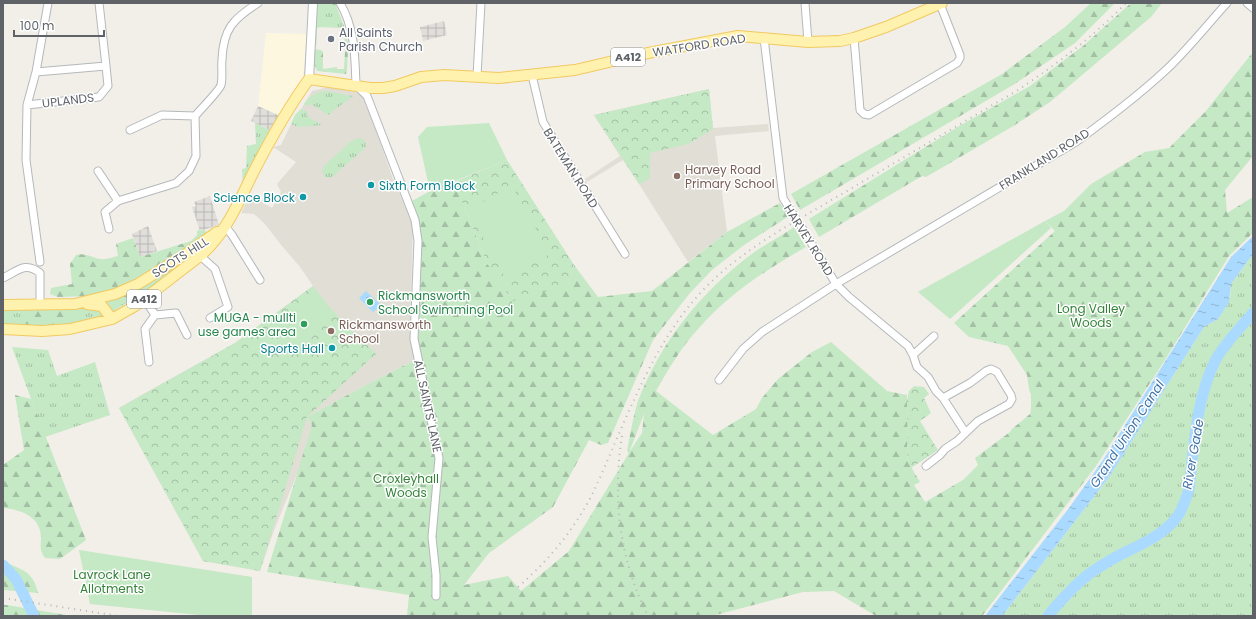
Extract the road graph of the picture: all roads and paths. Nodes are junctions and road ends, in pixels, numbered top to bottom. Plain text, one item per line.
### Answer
1 (48, 3) edge
2 (99, 3) edge
3 (258, 3) edge
4 (312, 3) edge
5 (340, 3) edge
6 (481, 3) edge
7 (805, 3) edge
8 (941, 3) edge
9 (1227, 3) edge
10 (1247, 3) edge
11 (1253, 8) edge
12 (764, 38) junction
13 (854, 38) junction
14 (808, 42) junction
15 (106, 66) junction
16 (36, 72) junction
17 (532, 75) junction
18 (477, 76) junction
19 (309, 79) junction
20 (356, 85) junction
21 (27, 105) junction
22 (195, 116) junction
23 (130, 130) dead end
24 (98, 172) dead end
25 (118, 200) junction
26 (225, 226) junction
27 (109, 229) dead end
28 (197, 252) junction
29 (625, 254) dead end
30 (40, 262) dead end
31 (3, 278) edge
32 (260, 280) dead end
33 (836, 284) junction
34 (144, 298) junction
35 (40, 304) junction
36 (75, 304) junction
37 (3, 305) edge
38 (155, 316) junction
39 (210, 318) dead end
40 (112, 319) junction
41 (3, 329) edge
42 (187, 335) dead end
43 (934, 336) dead end
44 (913, 355) junction
45 (149, 362) dead end
46 (719, 380) dead end
47 (943, 398) junction
48 (965, 432) junction
49 (926, 466) dead end
50 (436, 596) dead end

1 - 16 street
2 - 15 street, UPLANDS
3 - 22 street
4 - 19 street
5 - 20 street
6 - 18 street
7 - 14 street
8 - 13 main road, WATFORD ROAD / A412
8 - 13 street
9 - 33 street, FRANKLAND ROAD
10 - 11 street
12 - 14 main road, WATFORD ROAD / A412
12 - 17 main road, WATFORD ROAD / A412
12 - 33 street, HARVEY ROAD, bridge
13 - 14 main road, WATFORD ROAD / A412
15 - 16 street
15 - 21 street, UPLANDS
16 - 21 street
17 - 18 main road, WATFORD ROAD / A412
17 - 29 street, BATEMAN ROAD
18 - 20 main road, WATFORD ROAD / A412
19 - 20 main road, WATFORD ROAD / A412
19 - 26 main road, SCOTS HILL / A412
20 - 50 street, ALL SAINTS' LANE
21 - 30 street
22 - 23 street
22 - 25 street
24 - 25 street
25 - 27 street
26 - 28 main road, SCOTS HILL / A412
26 - 32 street
28 - 34 main road, SCOTS HILL / A412
28 - 36 main road, SCOTS HILL / A412
28 - 39 street
31 - 35 street
33 - 44 street, HARVEY ROAD
33 - 46 street, FRANKLAND ROAD
34 - 38 street
34 - 40 main road, SCOTS HILL / A412
35 - 36 main road, SCOTS HILL / A412
35 - 37 main road, A412
36 - 40 main road, A412
38 - 42 street
38 - 45 street
40 - 41 main road, SCOTS HILL / A412
43 - 44 street
44 - 47 street, HARVEY ROAD
47 - 48 street, HARVEY ROAD
47 - 48 street
48 - 49 street

